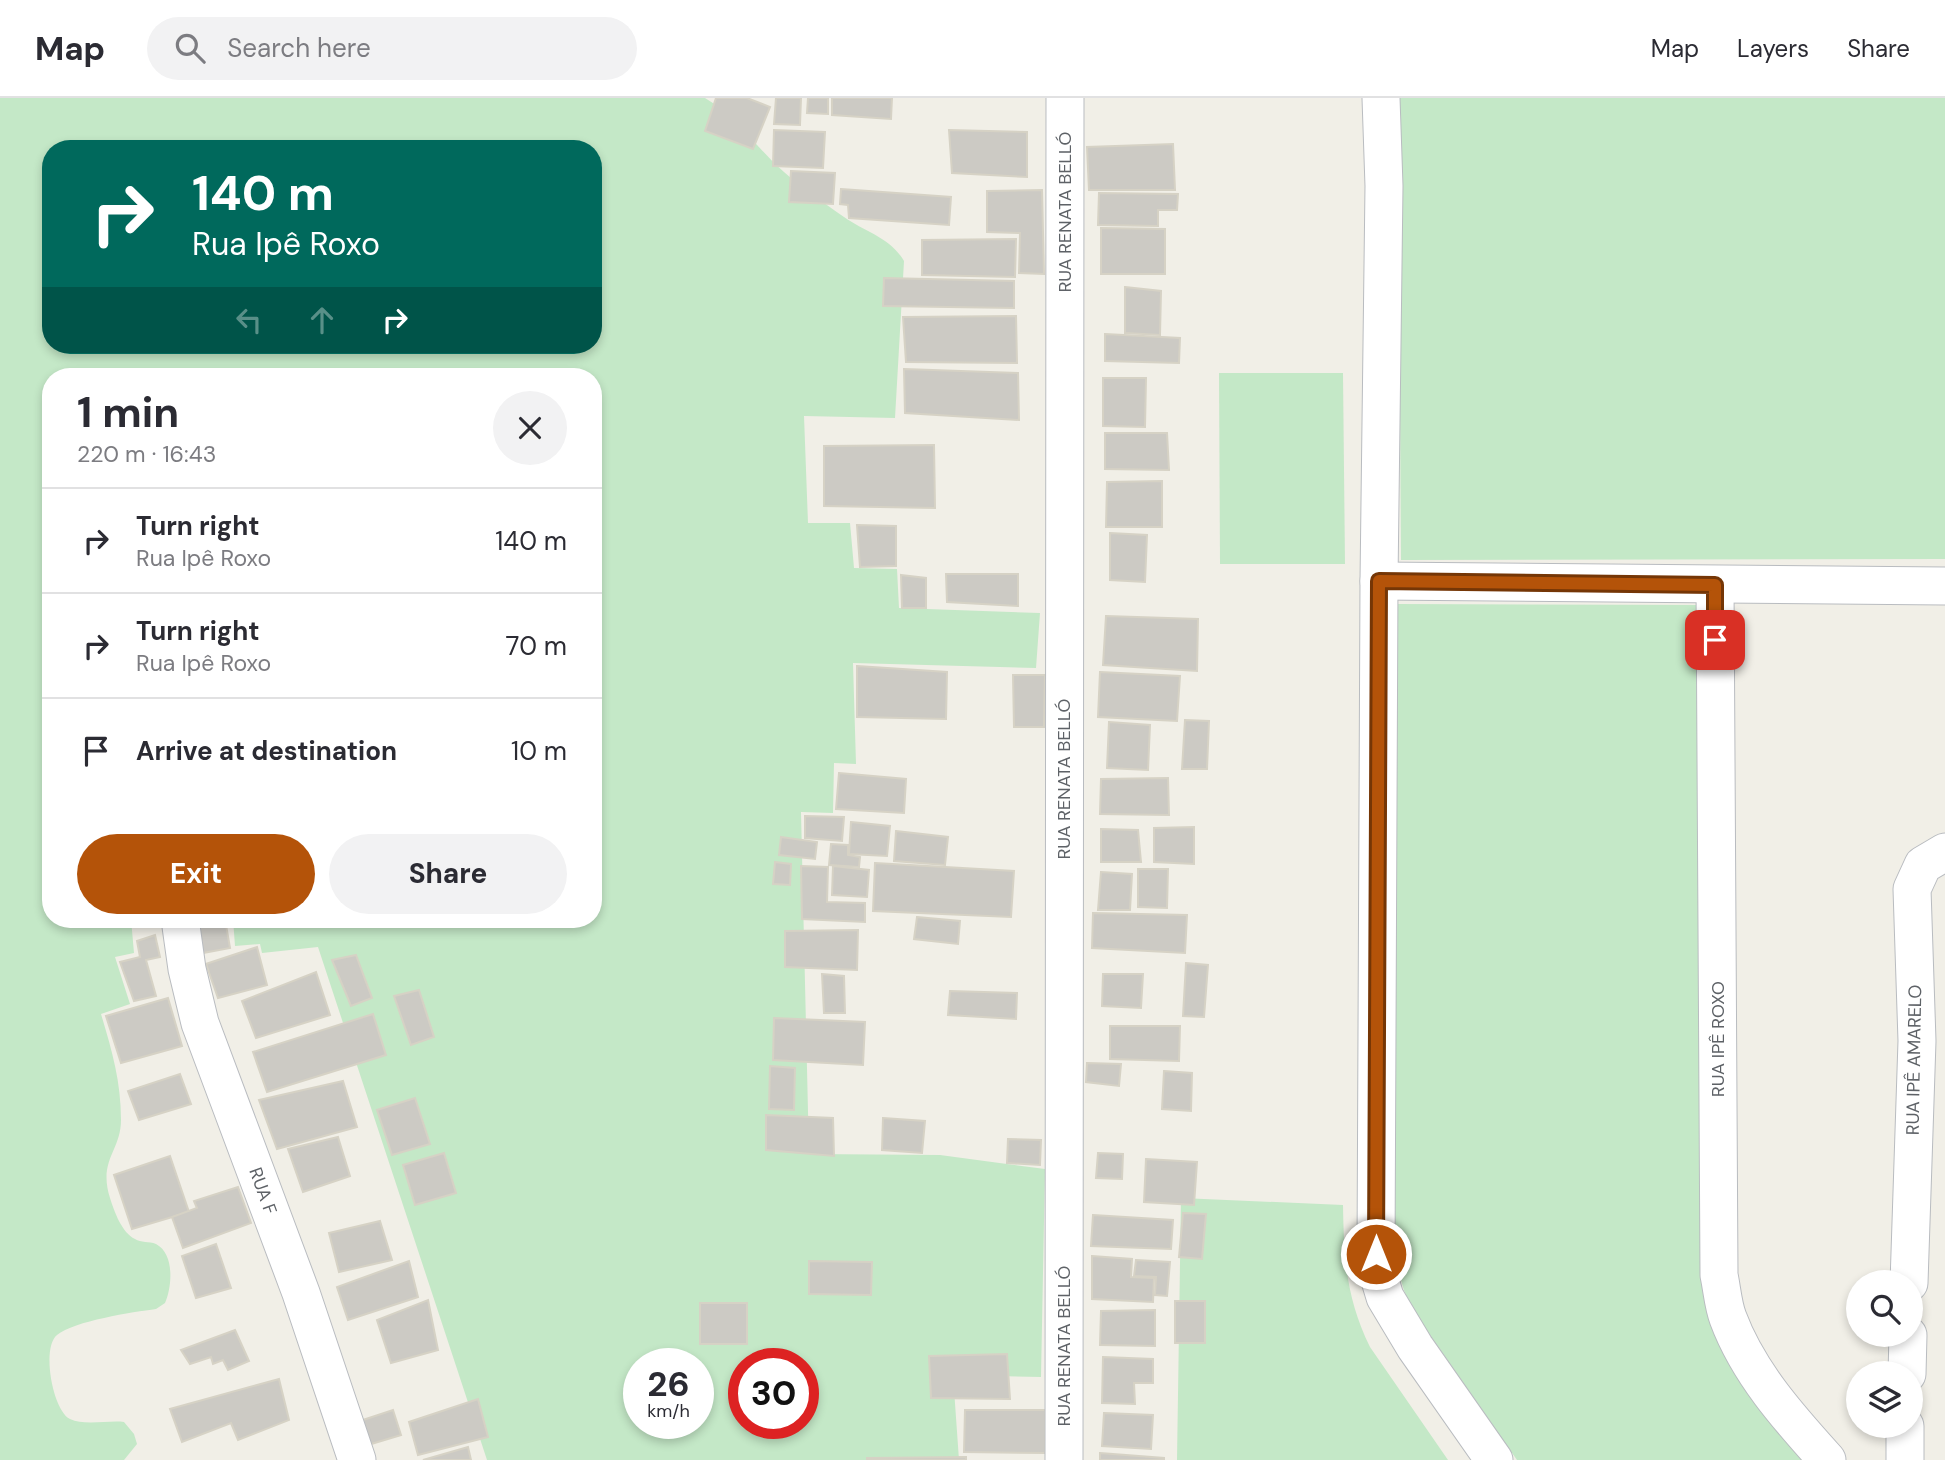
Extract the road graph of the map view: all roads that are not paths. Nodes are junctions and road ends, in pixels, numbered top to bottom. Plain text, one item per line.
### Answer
1 (1065, 98) edge
2 (1381, 98) edge
3 (1379, 581) junction
4 (1715, 585) junction
5 (1945, 586) edge
6 (1945, 852) edge
7 (181, 928) edge
8 (1909, 1270) edge
9 (1905, 1438) edge
10 (357, 1460) edge
11 (1064, 1460) edge
12 (1494, 1460) edge
13 (1827, 1460) edge
14 (1905, 1460) edge

1 - 11 street, RUA RENATA BELLÓ
2 - 3 street
3 - 4 street
3 - 12 street
4 - 5 street
4 - 13 street, RUA IPÊ ROXO
6 - 8 street, RUA IPÊ AMARELO
7 - 10 street, RUA F
9 - 14 street

